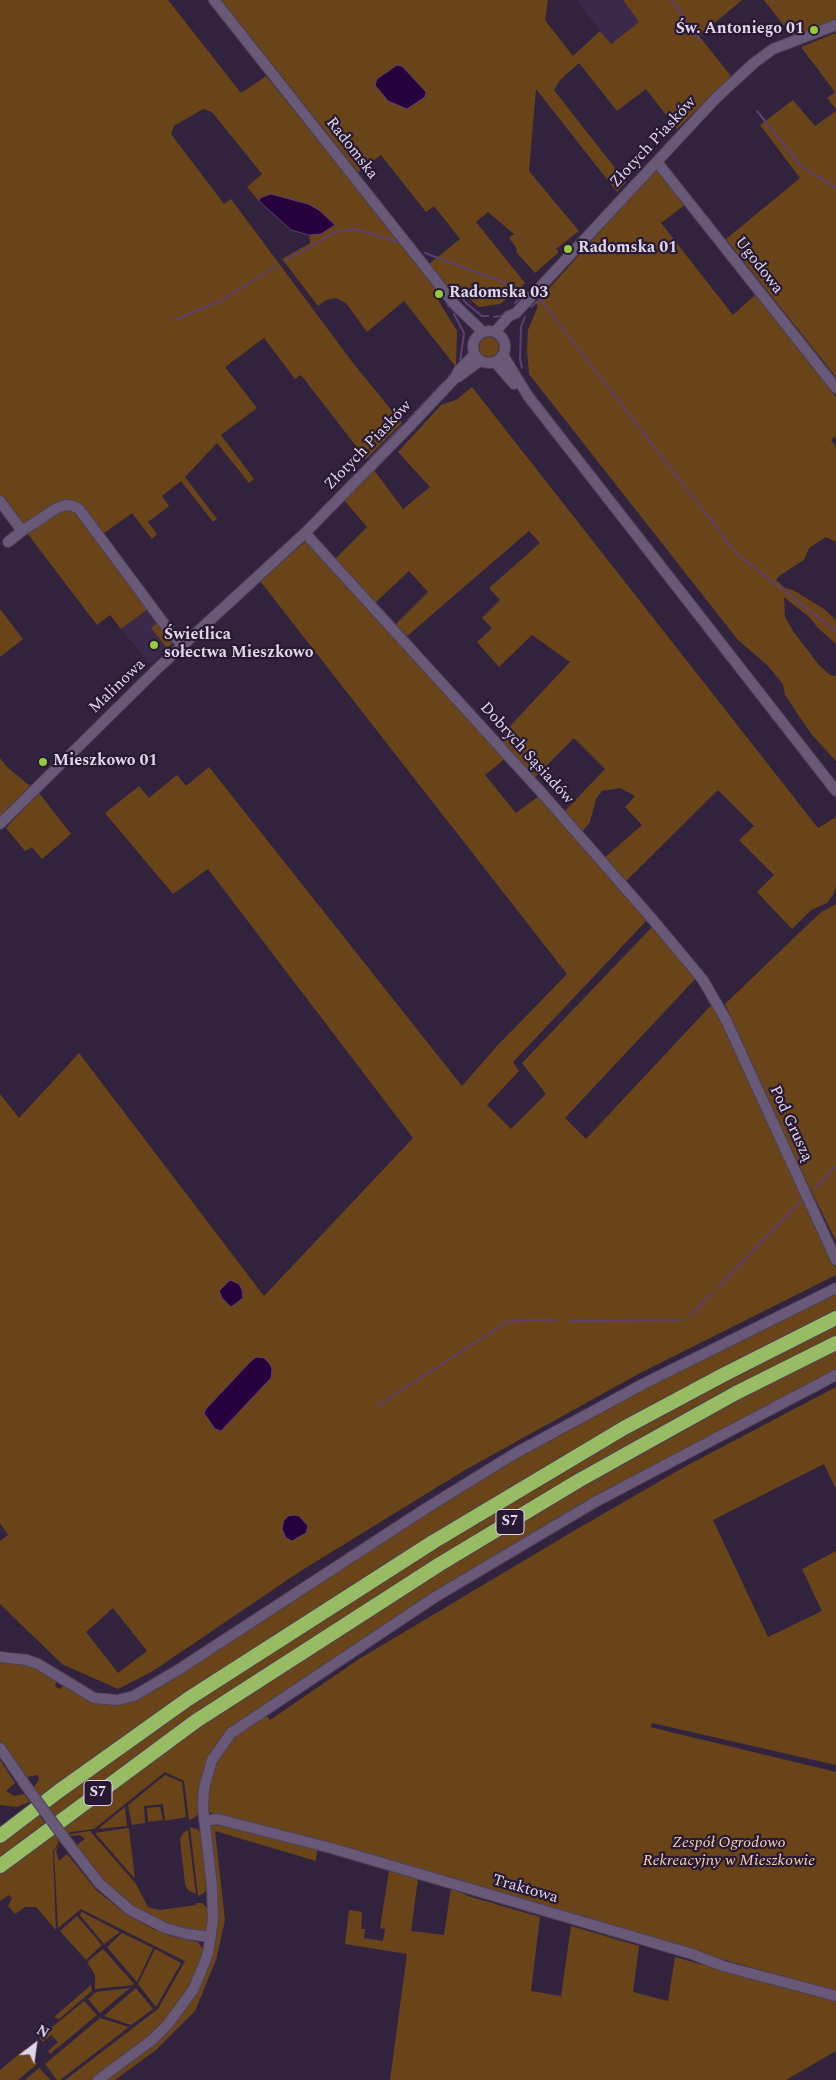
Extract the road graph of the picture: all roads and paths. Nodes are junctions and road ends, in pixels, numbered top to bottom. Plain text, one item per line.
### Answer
1 (214, 0) edge
2 (836, 25) edge
3 (657, 162) junction
4 (479, 335) junction
5 (498, 335) junction
6 (477, 358) junction
7 (499, 359) junction
8 (836, 388) edge
9 (0, 501) edge
10 (22, 531) junction
11 (305, 533) junction
12 (8, 542) dead end
13 (183, 646) junction
14 (836, 791) edge
15 (0, 824) edge
16 (715, 1001) joint
17 (836, 1260) edge
18 (836, 1288) edge
19 (836, 1318) edge
20 (836, 1343) edge
21 (836, 1375) edge
22 (0, 1657) edge
23 (0, 1748) edge
24 (59, 1790) junction
25 (14, 1813) dead end
26 (205, 1821) junction
27 (0, 1836) edge
28 (0, 1866) edge
29 (211, 1937) junction
30 (836, 1996) edge
31 (98, 2080) edge

1 - 4 street, Radomska
2 - 3 street, Złotych Piasków
3 - 5 street, Złotych Piasków
3 - 8 street, Ugodowa
4 - 5 street
4 - 6 street
5 - 7 street
6 - 7 street
6 - 11 street, Złotych Piasków
7 - 14 street
9 - 10 street
10 - 12 street
10 - 13 street
11 - 13 street, Malinowa
11 - 16 street, Dobrych Sąsiadów
13 - 15 street, Malinowa
16 - 17 street, Pod Gruszą
18 - 22 street
19 - 24 highway, S7
20 - 28 highway, S7
21 - 26 street
23 - 29 street, bridge
24 - 25 highway
24 - 27 highway, S7
26 - 29 street
26 - 30 street, Traktowa
29 - 31 street

